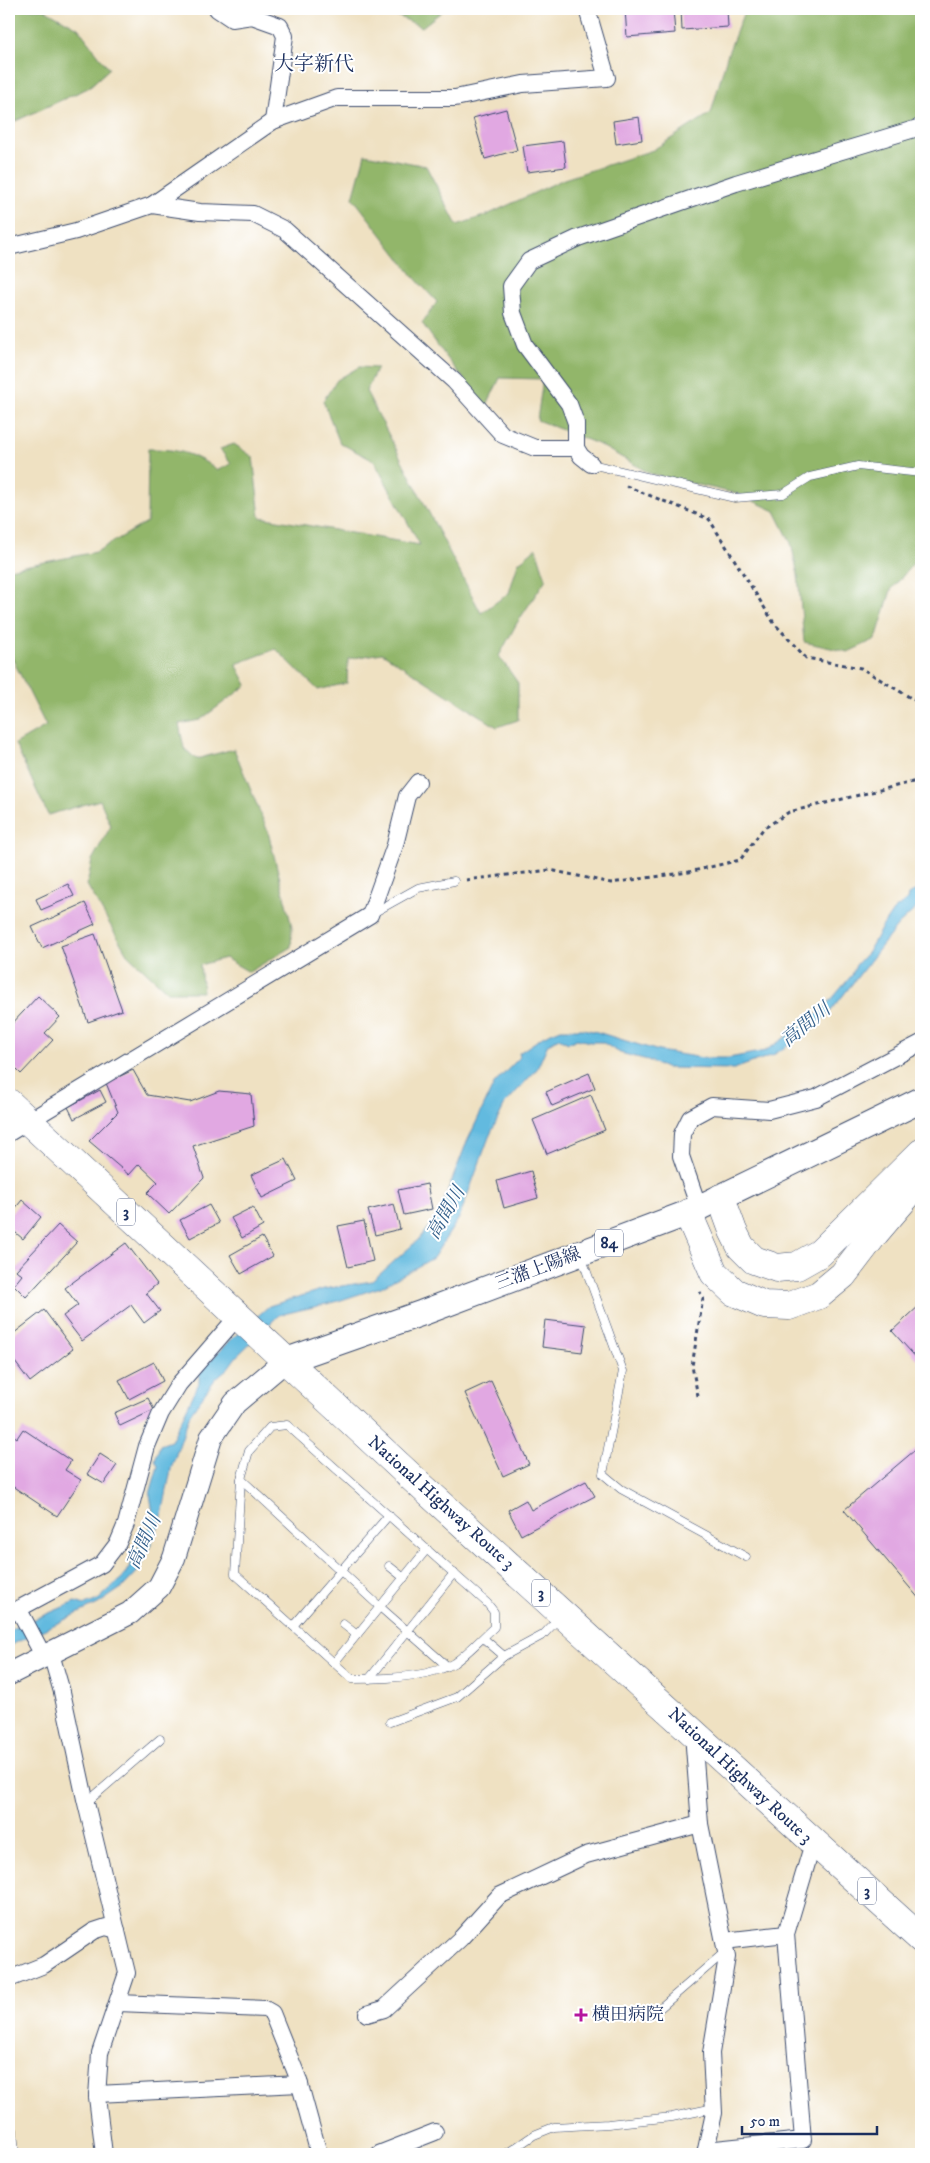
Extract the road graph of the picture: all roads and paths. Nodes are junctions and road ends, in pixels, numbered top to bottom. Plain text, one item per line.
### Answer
1 (217, 9) edge
2 (587, 9) edge
3 (273, 121) junction
4 (921, 128) edge
5 (152, 206) junction
6 (9, 247) edge
7 (576, 448) junction
8 (591, 464) joint
9 (921, 474) edge
10 (620, 483) dead end
11 (921, 704) edge
12 (921, 780) edge
13 (418, 782) dead end
14 (454, 881) joint
15 (370, 914) junction
16 (921, 1043) edge
17 (921, 1100) edge
18 (15, 1119) edge
19 (921, 1153) edge
20 (921, 1179) edge
21 (703, 1206) junction
22 (580, 1254) junction
23 (697, 1284) dead end
24 (240, 1319) junction
25 (277, 1353) junction
26 (698, 1396) dead end
27 (241, 1479) junction
28 (388, 1515) junction
29 (427, 1549) junction
30 (746, 1557) dead end
31 (389, 1566) dead end
32 (341, 1570) junction
33 (454, 1573) junction
34 (404, 1578) junction
35 (380, 1607) junction
36 (17, 1614) edge
37 (564, 1614) junction
38 (343, 1624) dead end
39 (293, 1626) junction
40 (407, 1632) junction
41 (357, 1635) junction
42 (483, 1638) junction
43 (44, 1652) junction
44 (504, 1656) junction
45 (334, 1663) junction
46 (447, 1666) junction
47 (9, 1674) edge
48 (369, 1679) junction
49 (390, 1722) dead end
50 (693, 1734) junction
51 (160, 1739) dead end
52 (86, 1803) junction
53 (700, 1824) junction
54 (813, 1843) junction
55 (117, 1930) junction
56 (786, 1934) junction
57 (921, 1939) edge
58 (725, 1946) junction
59 (9, 1979) edge
60 (118, 2004) junction
61 (660, 2008) dead end
62 (367, 2014) dead end
63 (300, 2084) junction
64 (97, 2094) junction
65 (714, 2108) junction
66 (9, 2119) edge
67 (435, 2132) dead end
68 (705, 2152) edge
69 (15, 2154) edge
70 (104, 2154) edge
71 (319, 2154) edge
72 (379, 2154) edge
73 (506, 2154) edge

1 - 3 street
2 - 3 street
3 - 5 street
4 - 7 street
5 - 6 street
5 - 7 street
7 - 8 street
8 - 9 lane
10 - 11 path
12 - 14 path
13 - 15 street
14 - 15 lane
15 - 18 street
16 - 21 street
17 - 21 main road, 三潴上陽線 / 84
18 - 24 highway, National Highway Route 3 / 3
19 - 21 highway
20 - 21 highway
21 - 22 main road, 三潴上陽線 / 84
22 - 25 main road, 三潴上陽線 / 84
22 - 30 lane
23 - 26 path
24 - 25 highway, National Highway Route 3 / 3
24 - 36 street
25 - 37 highway, National Highway Route 3 / 3
25 - 43 street
27 - 28 lane
27 - 32 lane
27 - 39 lane
28 - 29 lane
28 - 32 lane
29 - 33 lane
29 - 34 lane
31 - 34 lane
32 - 35 lane
32 - 39 lane
33 - 40 lane
33 - 42 lane
34 - 35 lane
35 - 40 lane
35 - 41 lane
36 - 43 street
37 - 44 lane
37 - 50 highway, National Highway Route 3 / 3
38 - 41 lane
39 - 45 lane
40 - 46 lane
40 - 48 lane
41 - 45 lane
42 - 44 lane
42 - 46 lane
43 - 47 street
43 - 52 street
44 - 49 lane
45 - 48 lane
46 - 48 lane
50 - 53 street
50 - 54 highway, National Highway Route 3 / 3
51 - 52 lane
52 - 55 street
53 - 58 street
53 - 62 street
54 - 56 street
54 - 57 highway, National Highway Route 3 / 3
55 - 59 street
55 - 60 street
56 - 58 street
56 - 68 street
58 - 61 lane
58 - 65 street
60 - 63 street
60 - 64 street
63 - 64 street
63 - 71 street
64 - 70 street
65 - 68 street
65 - 73 lane
66 - 69 lane
67 - 72 street

